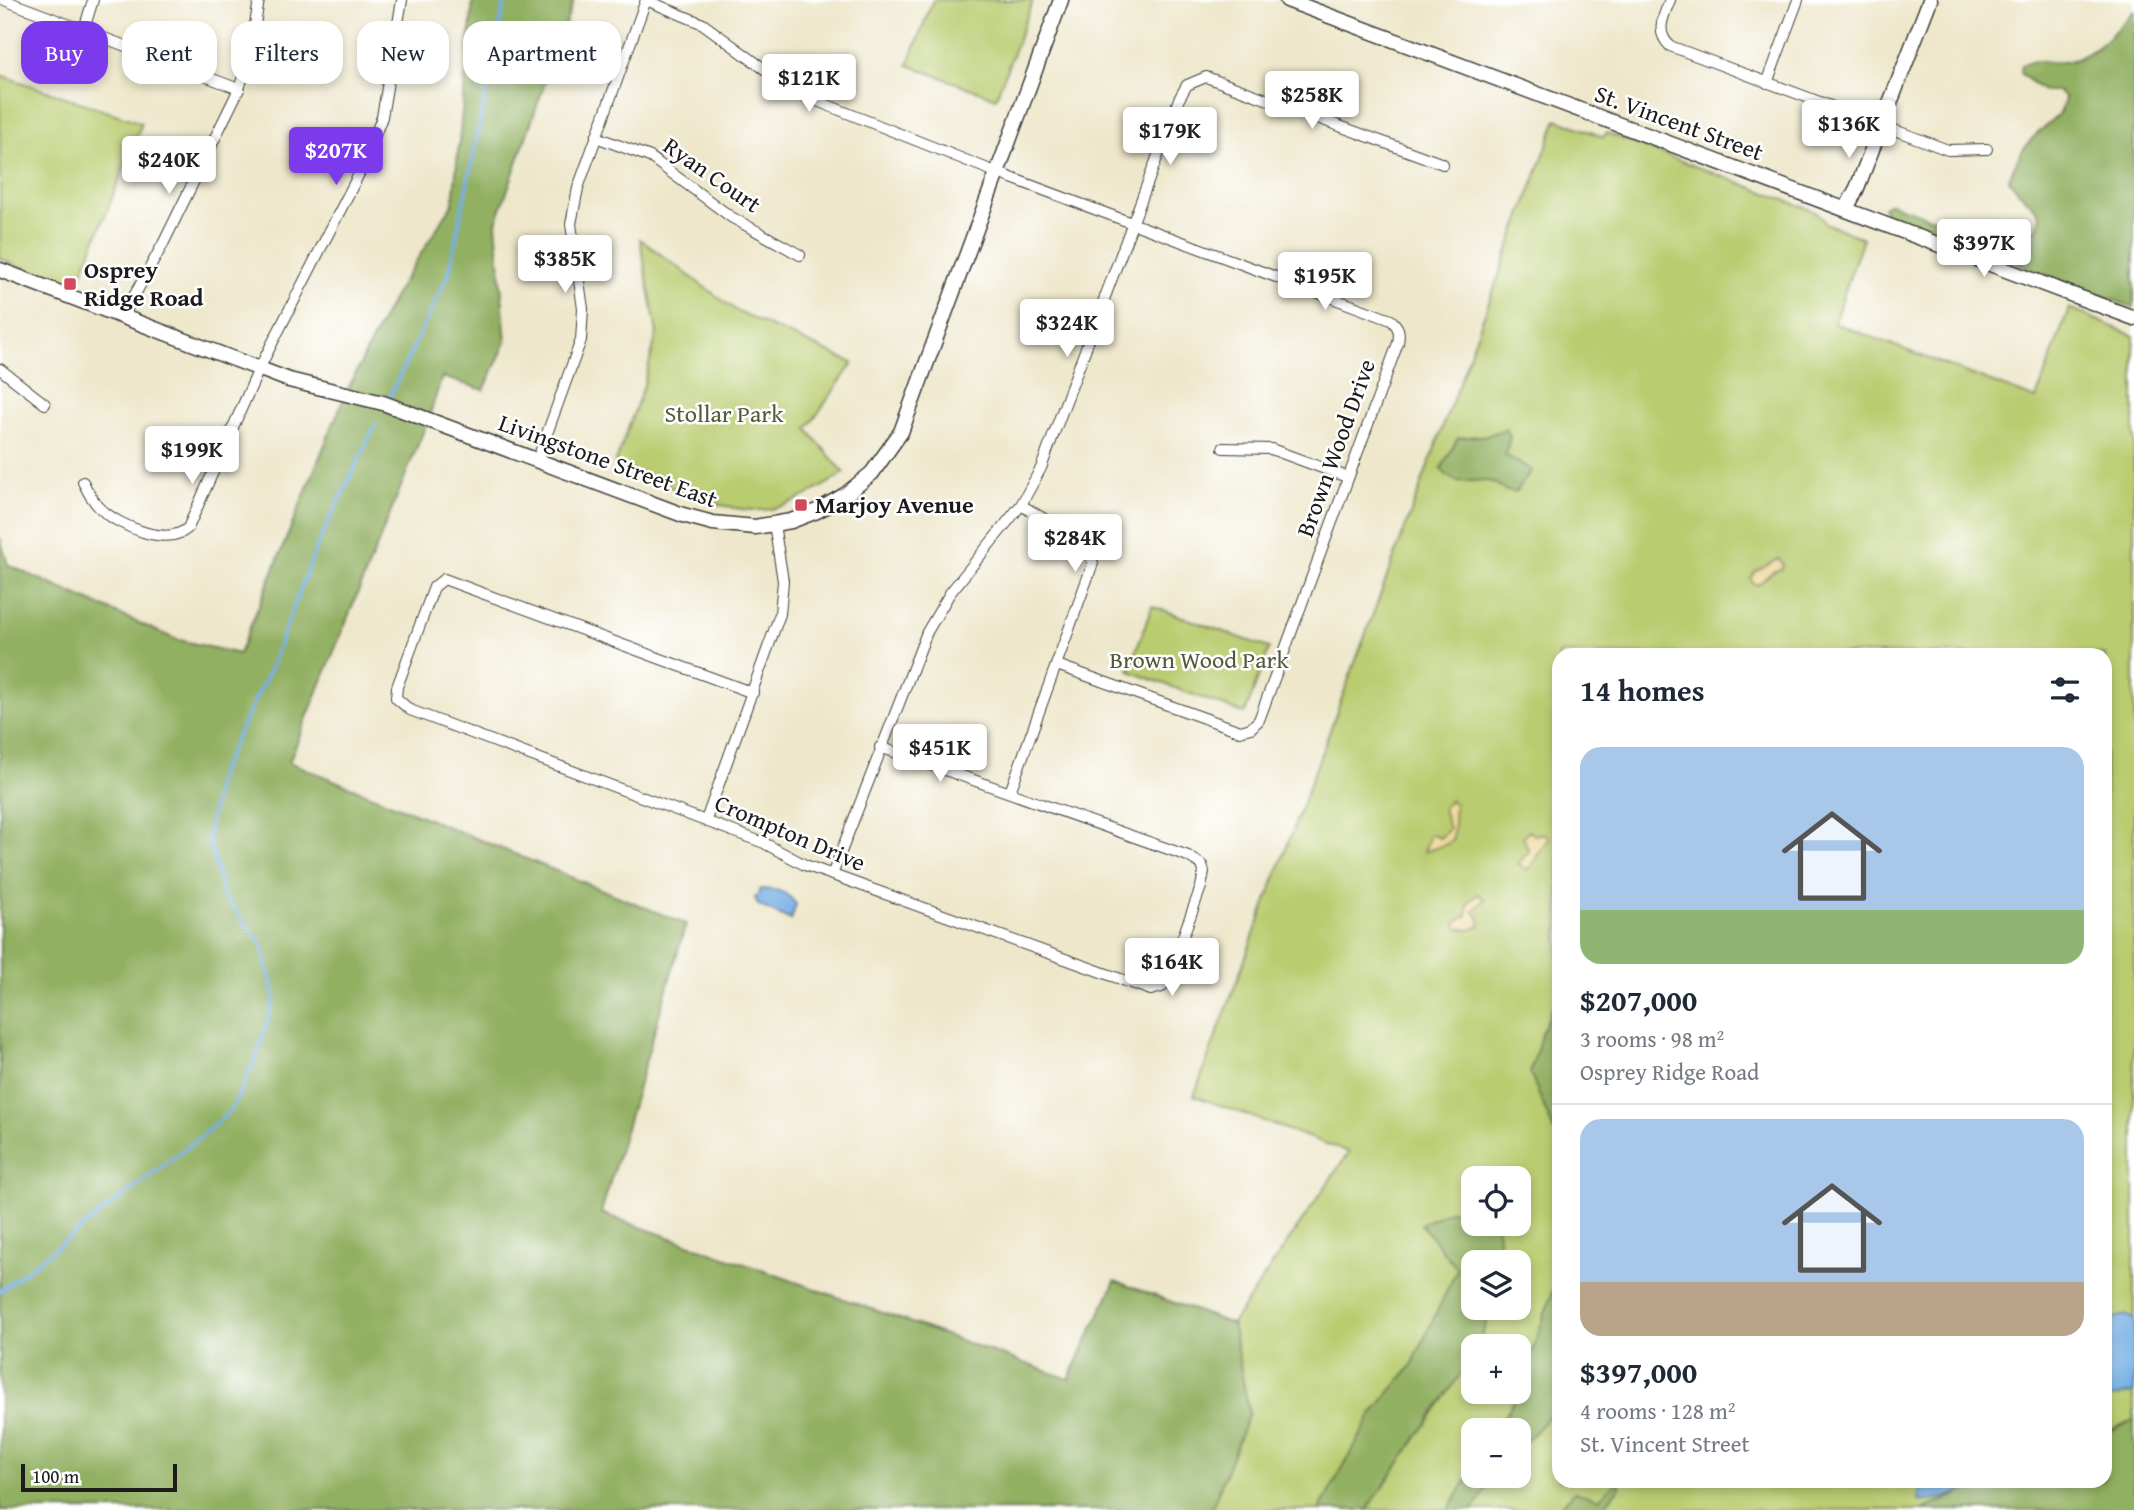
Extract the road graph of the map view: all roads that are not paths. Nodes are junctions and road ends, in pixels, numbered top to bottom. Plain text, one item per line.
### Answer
1 (4, 0) edge
2 (93, 0) edge
3 (260, 0) edge
4 (402, 0) edge
5 (646, 0) edge
6 (1061, 0) edge
7 (1287, 0) edge
8 (1670, 0) edge
9 (1798, 0) edge
10 (1930, 0) edge
11 (62, 21) edge
12 (86, 21) edge
13 (108, 38) edge
14 (1767, 83) junction
15 (239, 89) junction
16 (1881, 126) junction
17 (597, 136) junction
18 (1987, 149) dead end
19 (1443, 163) dead end
20 (998, 173) junction
21 (1846, 209) junction
22 (1133, 224) junction
23 (800, 255) dead end
24 (0, 270) edge
25 (122, 316) junction
26 (2134, 318) edge
27 (0, 369) edge
28 (259, 369) junction
29 (46, 404) dead end
30 (1223, 448) dead end
31 (537, 461) junction
32 (1347, 477) junction
33 (83, 482) dead end
34 (1021, 505) junction
35 (774, 524) junction
36 (1057, 665) junction
37 (753, 693) junction
38 (880, 747) junction
39 (1010, 792) junction
40 (706, 820) junction
41 (832, 875) junction

1 - 11 street
2 - 12 street
3 - 15 street
4 - 28 street
5 - 17 street
5 - 20 street, Brown Wood Drive
6 - 20 street, Livingstone Street East
7 - 21 street, St. Vincent Street
8 - 14 street
9 - 14 street
10 - 16 street
13 - 15 street
14 - 16 street
15 - 25 street
16 - 18 street
16 - 21 street
17 - 23 street, Ryan Court
17 - 31 street
19 - 22 street
20 - 22 street, Brown Wood Drive
20 - 35 street, Livingstone Street East
21 - 26 street, St. Vincent Street
22 - 32 street, Brown Wood Drive
22 - 34 street
24 - 25 street, Livingstone Street East
25 - 28 street, Livingstone Street East
27 - 29 street
28 - 31 street, Livingstone Street East
28 - 33 street
30 - 32 street
31 - 35 street, Livingstone Street East
32 - 36 street, Brown Wood Drive
34 - 36 street
34 - 38 street
35 - 37 street
36 - 39 street
37 - 40 street
37 - 40 street, Crompton Drive
38 - 39 street, Crompton Drive
38 - 41 street
39 - 41 street, Crompton Drive
40 - 41 street, Crompton Drive

